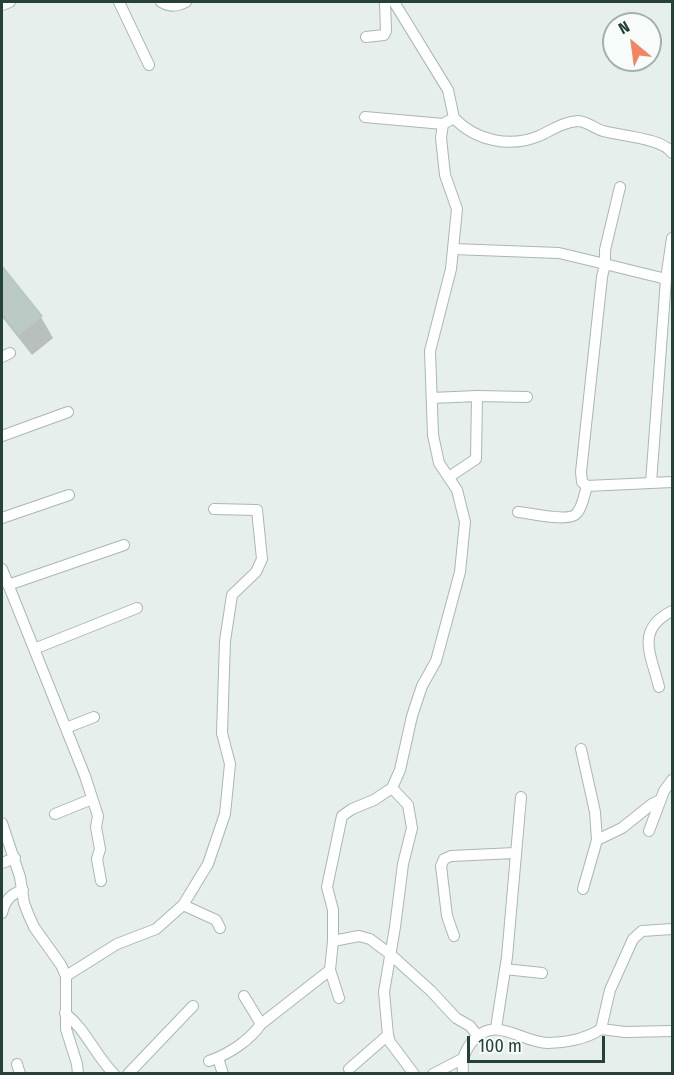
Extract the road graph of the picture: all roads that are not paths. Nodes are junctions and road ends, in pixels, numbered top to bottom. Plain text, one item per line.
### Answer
1 (10, 2) edge
2 (119, 2) edge
3 (161, 2) edge
4 (186, 2) edge
5 (385, 2) edge
6 (394, 2) edge
7 (2, 5) edge
8 (366, 37) dead end
9 (149, 65) dead end
10 (365, 117) dead end
11 (454, 118) junction
12 (443, 124) junction
13 (672, 153) edge
14 (620, 187) dead end
15 (672, 238) edge
16 (453, 249) junction
17 (671, 254) edge
18 (605, 264) junction
19 (666, 279) junction
20 (667, 360) edge
21 (477, 396) junction
22 (527, 397) dead end
23 (432, 398) junction
24 (68, 412) dead end
25 (2, 436) edge
26 (449, 477) junction
27 (672, 482) edge
28 (651, 483) junction
29 (587, 486) junction
30 (69, 495) dead end
31 (214, 509) dead end
32 (518, 512) dead end
33 (2, 518) edge
34 (124, 545) dead end
35 (2, 569) edge
36 (8, 585) junction
37 (137, 608) dead end
38 (672, 611) edge
39 (34, 649) junction
40 (659, 687) dead end
41 (94, 717) dead end
42 (66, 728) junction
43 (581, 749) dead end
44 (672, 780) edge
45 (392, 788) junction
46 (521, 797) dead end
47 (92, 799) junction
48 (660, 800) junction
49 (55, 814) dead end
50 (2, 823) edge
51 (649, 831) dead end
52 (597, 840) junction
53 (515, 853) junction
54 (15, 858) junction
55 (2, 863) edge
56 (101, 881) dead end
57 (583, 889) dead end
58 (23, 890) junction
59 (183, 905) junction
60 (2, 913) edge
61 (220, 928) dead end
62 (672, 929) edge
63 (454, 936) dead end
64 (333, 941) junction
65 (390, 954) junction
66 (505, 969) junction
67 (330, 970) junction
68 (542, 973) dead end
69 (66, 976) junction
70 (244, 996) dead end
71 (339, 998) dead end
72 (193, 1006) dead end
73 (65, 1013) junction
74 (261, 1024) junction
75 (496, 1028) junction
76 (601, 1029) junction
77 (672, 1031) edge
78 (388, 1035) junction
79 (478, 1036) junction
80 (462, 1059) junction
81 (349, 1069) dead end
82 (78, 1074) edge
83 (114, 1074) edge
84 (128, 1074) edge
85 (223, 1074) edge
86 (414, 1074) edge
87 (433, 1074) edge
88 (463, 1074) edge

1 - 7 street
2 - 9 street
3 - 4 street
5 - 8 street
6 - 11 street
10 - 12 street
11 - 12 street
11 - 13 street
12 - 16 street
14 - 18 street
15 - 17 street
16 - 18 street
16 - 23 street
17 - 19 street
18 - 19 street
18 - 29 street
19 - 20 street
20 - 28 street
21 - 22 street
21 - 23 street
21 - 26 street
23 - 26 street
24 - 25 street
26 - 45 street
27 - 28 street
28 - 29 street
29 - 32 street
30 - 33 street
31 - 59 street
34 - 36 street
35 - 36 street
36 - 39 street
37 - 39 street
38 - 40 street
39 - 42 street
41 - 42 street
42 - 47 street
43 - 52 street
44 - 48 street
45 - 64 street
45 - 65 street
46 - 53 street
47 - 49 street
47 - 56 street
48 - 51 street
48 - 52 street
50 - 54 street
52 - 57 street
53 - 63 street
53 - 66 street
54 - 55 street
54 - 58 street
58 - 60 street
58 - 69 street
59 - 61 street
59 - 69 street
62 - 76 street
64 - 65 street
64 - 67 street
65 - 78 street
65 - 79 street
66 - 68 street
66 - 75 street
67 - 71 street
67 - 74 street
69 - 73 street
70 - 74 street
72 - 84 street
73 - 82 street
73 - 83 street
74 - 85 street
75 - 76 street
75 - 79 street
76 - 77 street
78 - 81 street
78 - 86 street
79 - 80 street
80 - 87 street
80 - 88 street

